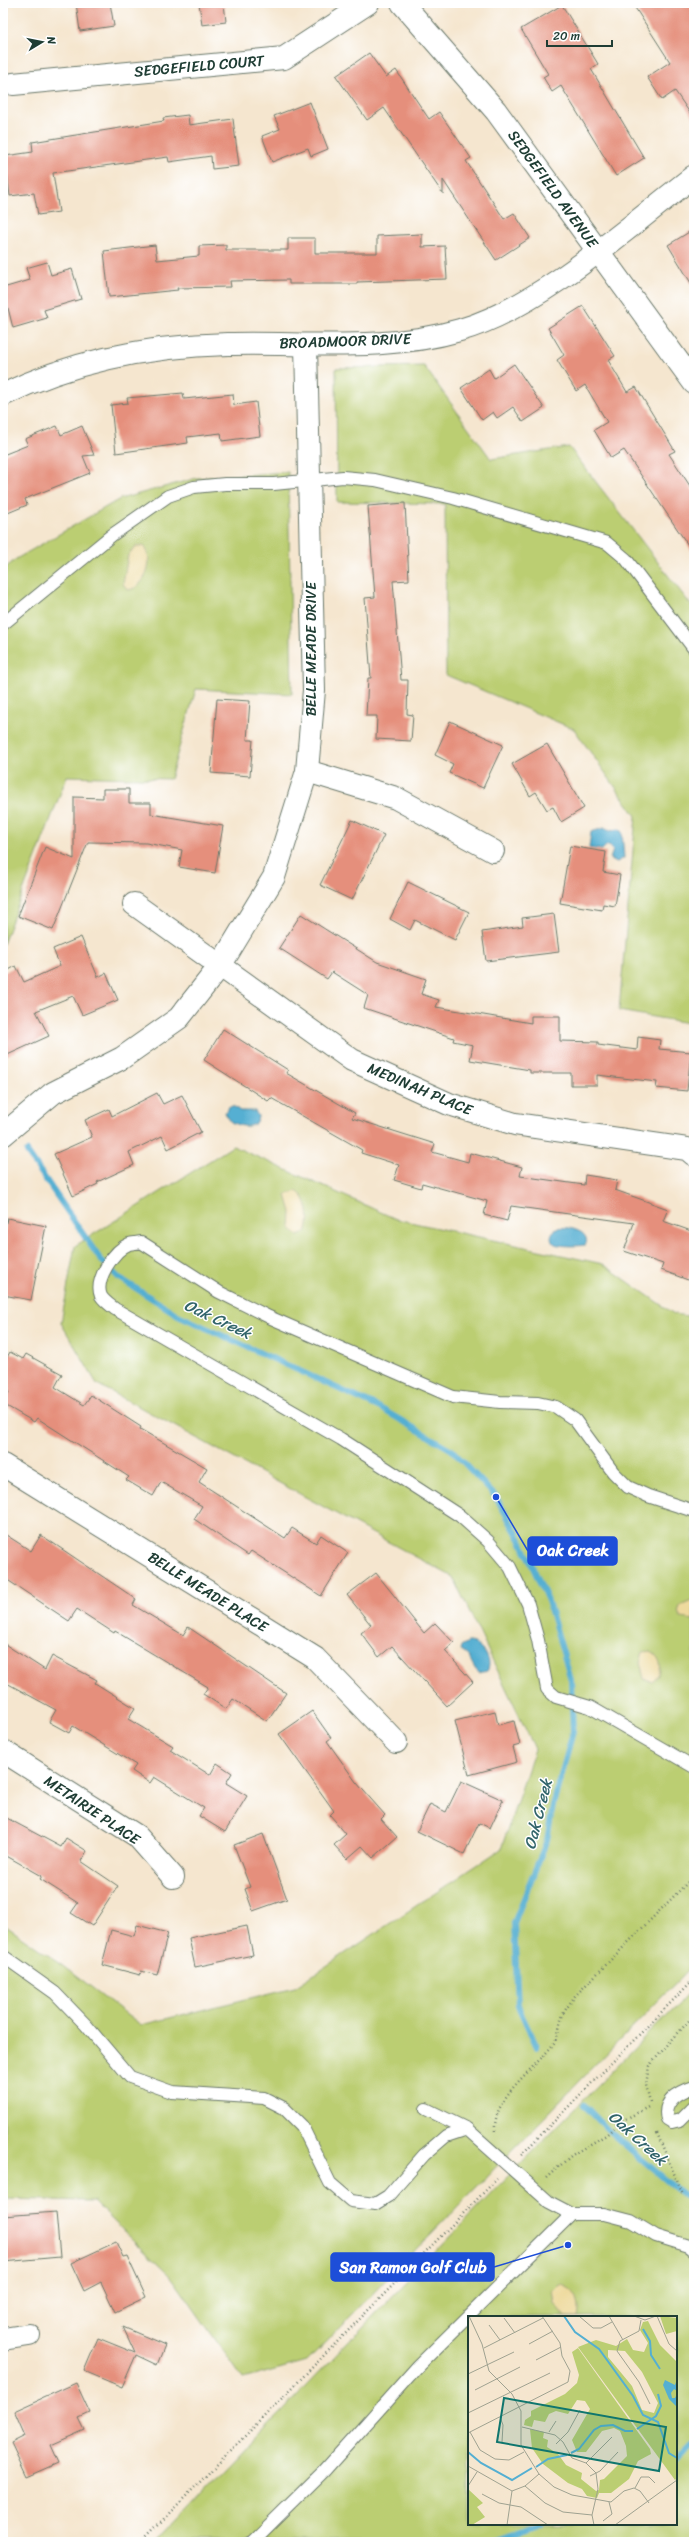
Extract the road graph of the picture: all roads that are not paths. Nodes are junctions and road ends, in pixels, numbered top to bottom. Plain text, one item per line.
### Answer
1 (368, 3) edge
2 (402, 3) edge
3 (13, 84) dead end
4 (694, 176) edge
5 (598, 251) junction
6 (306, 345) junction
7 (694, 382) edge
8 (3, 395) edge
9 (310, 481) junction
10 (3, 624) edge
11 (694, 649) edge
12 (307, 771) junction
13 (493, 851) dead end
14 (134, 904) dead end
15 (220, 966) junction
16 (3, 1135) edge
17 (694, 1155) edge
18 (3, 1465) edge
19 (694, 1511) edge
20 (396, 1742) dead end
21 (3, 1751) edge
22 (694, 1767) edge
23 (173, 1877) dead end
24 (3, 1956) edge
25 (694, 2087) edge
26 (694, 2106) edge
27 (426, 2109) dead end
28 (467, 2129) junction
29 (572, 2214) junction
30 (694, 2251) edge
31 (469, 2316) edge
32 (468, 2317) edge
33 (29, 2334) dead end
34 (3, 2339) edge
35 (252, 2542) edge

1 - 3 street, SEDGEFIELD COURT
2 - 5 street, SEDGEFIELD AVENUE
4 - 5 street, BROADMOOR DRIVE
5 - 6 street, BROADMOOR DRIVE
5 - 7 street, SEDGEFIELD AVENUE
6 - 8 street, BROADMOOR DRIVE
6 - 9 street, BELLE MEADE DRIVE
9 - 10 lane
9 - 11 lane
9 - 12 street, BELLE MEADE DRIVE
12 - 13 street
12 - 15 street, BELLE MEADE DRIVE
14 - 15 street, MEDINAH PLACE
15 - 16 street, BELLE MEADE DRIVE
15 - 17 street, MEDINAH PLACE
18 - 20 street, BELLE MEADE PLACE
19 - 22 lane
21 - 23 street, METAIRIE PLACE
24 - 28 lane
25 - 26 lane
27 - 28 lane
28 - 29 lane
29 - 30 lane
29 - 31 lane
32 - 35 lane
33 - 34 street

